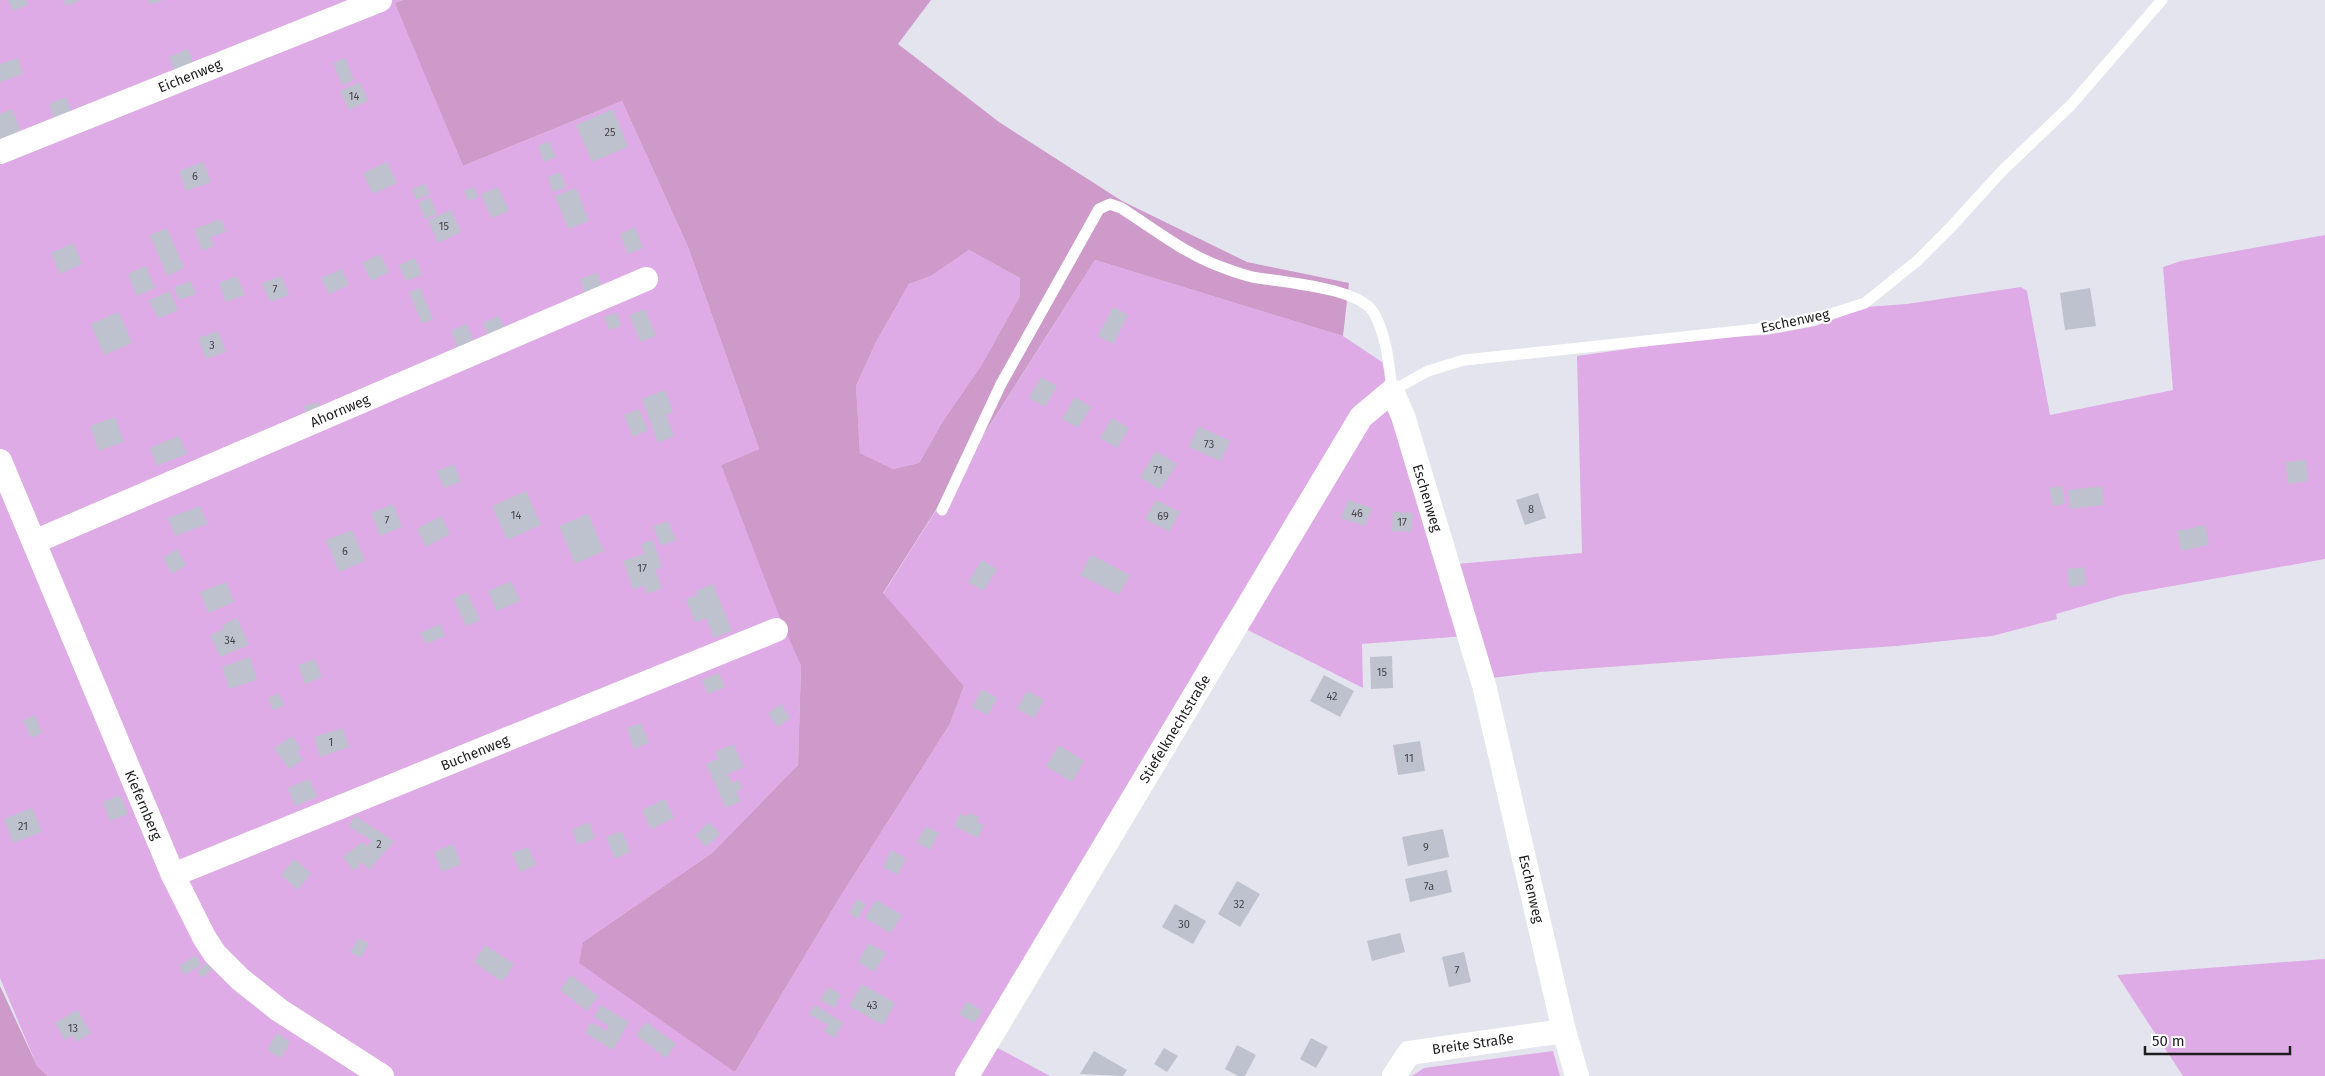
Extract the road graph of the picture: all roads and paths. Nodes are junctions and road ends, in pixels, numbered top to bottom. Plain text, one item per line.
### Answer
1 (380, 0) edge
2 (2162, 0) edge
3 (0, 152) edge
4 (646, 279) dead end
5 (1392, 391) junction
6 (0, 461) edge
7 (942, 510) dead end
8 (34, 542) junction
9 (776, 630) dead end
10 (173, 875) junction
11 (1564, 1030) junction
12 (382, 1076) edge
13 (967, 1076) edge
14 (1394, 1076) edge
15 (1577, 1076) edge

1 - 3 street, Eichenweg
2 - 5 lane, Eschenweg
4 - 8 street, Ahornweg
5 - 7 lane
5 - 11 street, Eschenweg
5 - 13 street, Stiefelknechtstraße
6 - 8 street, Kiefernberg
8 - 10 street, Kiefernberg
9 - 10 street, Buchenweg
10 - 12 street, Kiefernberg
11 - 14 street, Breite Straße
11 - 15 street, Eschenweg

